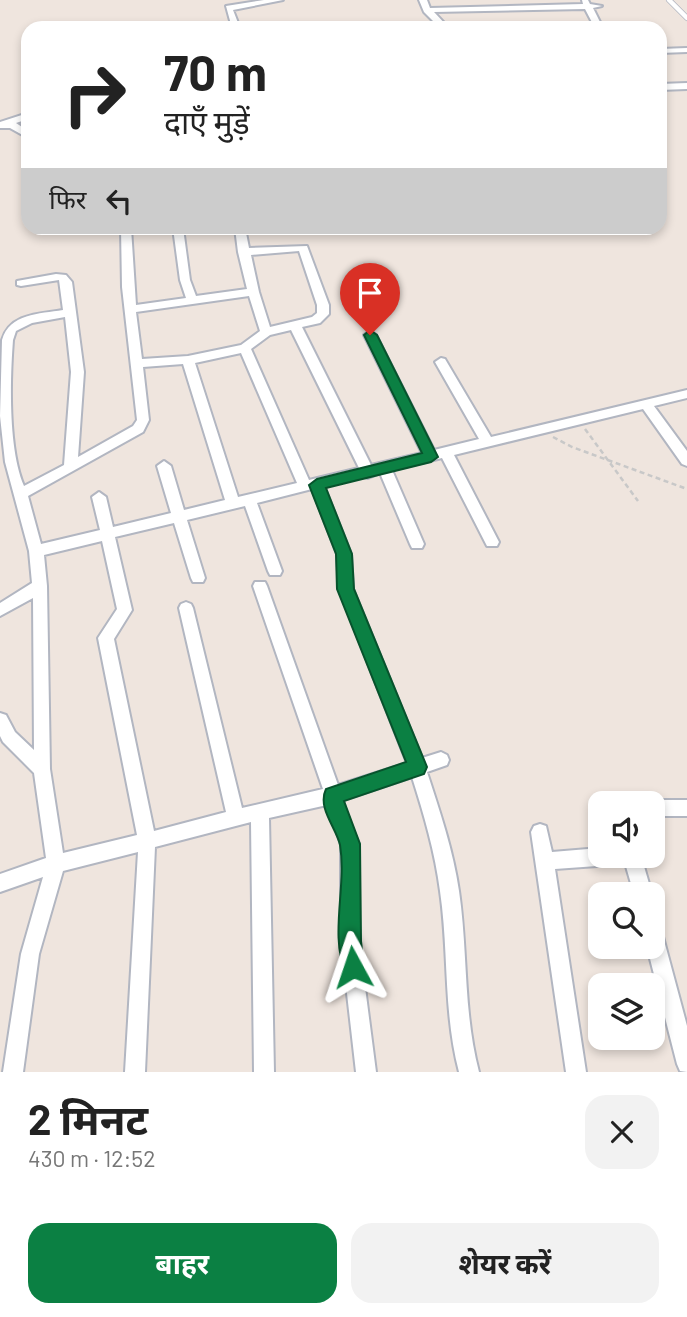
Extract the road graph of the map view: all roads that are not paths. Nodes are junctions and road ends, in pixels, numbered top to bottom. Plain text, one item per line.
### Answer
1 (279, 0) edge
2 (423, 0) edge
3 (669, 0) edge
4 (591, 3) edge
5 (477, 4) edge
6 (530, 4) edge
7 (427, 10) junction
8 (687, 18) edge
9 (234, 21) edge
10 (438, 21) edge
11 (597, 21) edge
12 (604, 21) edge
13 (687, 50) edge
14 (667, 51) edge
15 (687, 86) edge
16 (667, 89) edge
17 (667, 90) edge
18 (687, 91) edge
19 (21, 118) edge
20 (2, 124) edge
21 (21, 131) edge
22 (126, 235) edge
23 (179, 235) edge
24 (241, 235) edge
25 (243, 252) junction
26 (21, 283) dead end
27 (253, 292) junction
28 (192, 300) junction
29 (131, 309) junction
30 (68, 313) junction
31 (295, 325) junction
32 (266, 331) junction
33 (370, 335) dead end
34 (244, 348) junction
35 (188, 360) junction
36 (441, 362) dead end
37 (135, 363) junction
38 (687, 394) edge
39 (647, 405) junction
40 (488, 443) junction
41 (447, 454) junction
42 (431, 457) junction
43 (687, 461) edge
44 (71, 466) junction
45 (164, 466) dead end
46 (384, 468) junction
47 (368, 473) junction
48 (311, 486) junction
49 (21, 494) junction
50 (99, 497) dead end
51 (249, 499) junction
52 (233, 503) junction
53 (179, 517) junction
54 (107, 533) junction
55 (492, 542) dead end
56 (417, 544) dead end
57 (36, 551) junction
58 (275, 571) dead end
59 (198, 579) dead end
60 (40, 586) junction
61 (260, 586) dead end
62 (186, 608) dead end
63 (0, 610) edge
64 (0, 720) edge
65 (441, 760) dead end
66 (417, 767) junction
67 (42, 769) junction
68 (332, 795) junction
69 (665, 808) edge
70 (687, 808) edge
71 (260, 812) junction
72 (236, 818) junction
73 (540, 832) dead end
74 (147, 840) junction
75 (588, 858) edge
76 (545, 861) junction
77 (56, 864) junction
78 (0, 883) edge
79 (660, 959) edge
80 (687, 1065) edge
81 (13, 1072) edge
82 (135, 1072) edge
83 (264, 1072) edge
84 (366, 1072) edge
85 (469, 1072) edge
86 (576, 1072) edge

1 - 9 street
2 - 7 street
3 - 8 lane
4 - 6 street
4 - 11 street
4 - 12 street
5 - 6 street
5 - 7 street
7 - 10 street
13 - 14 street
15 - 16 street
17 - 18 street
19 - 20 street
20 - 21 street
22 - 29 street
23 - 28 street
24 - 25 street
25 - 27 street
25 - 31 street
26 - 30 street
27 - 28 street
27 - 32 street
28 - 29 street
29 - 37 street
30 - 44 street
30 - 49 street
31 - 32 street
31 - 47 street
32 - 34 street
33 - 42 street
34 - 35 street
34 - 48 street
35 - 37 street
35 - 52 street
36 - 40 street
37 - 44 street
38 - 39 street
39 - 40 street
39 - 43 street
40 - 41 street
41 - 42 street
41 - 55 street
42 - 46 street
44 - 49 street
45 - 53 street
46 - 47 street
46 - 56 street
47 - 48 street
48 - 51 street
48 - 66 street
49 - 57 street
50 - 54 street
51 - 52 street
51 - 58 street
52 - 53 street
53 - 54 street
53 - 59 street
54 - 57 street
54 - 74 street
57 - 60 street
60 - 63 street
60 - 67 street
61 - 68 street
62 - 72 street
64 - 67 street
65 - 66 street
66 - 68 street
66 - 85 street
67 - 77 street
68 - 71 street
68 - 84 street
69 - 70 street
71 - 72 street
71 - 83 street
72 - 74 street
73 - 76 street
74 - 77 street
74 - 82 street
75 - 76 street
76 - 86 street
77 - 78 street
77 - 81 street
79 - 80 street

